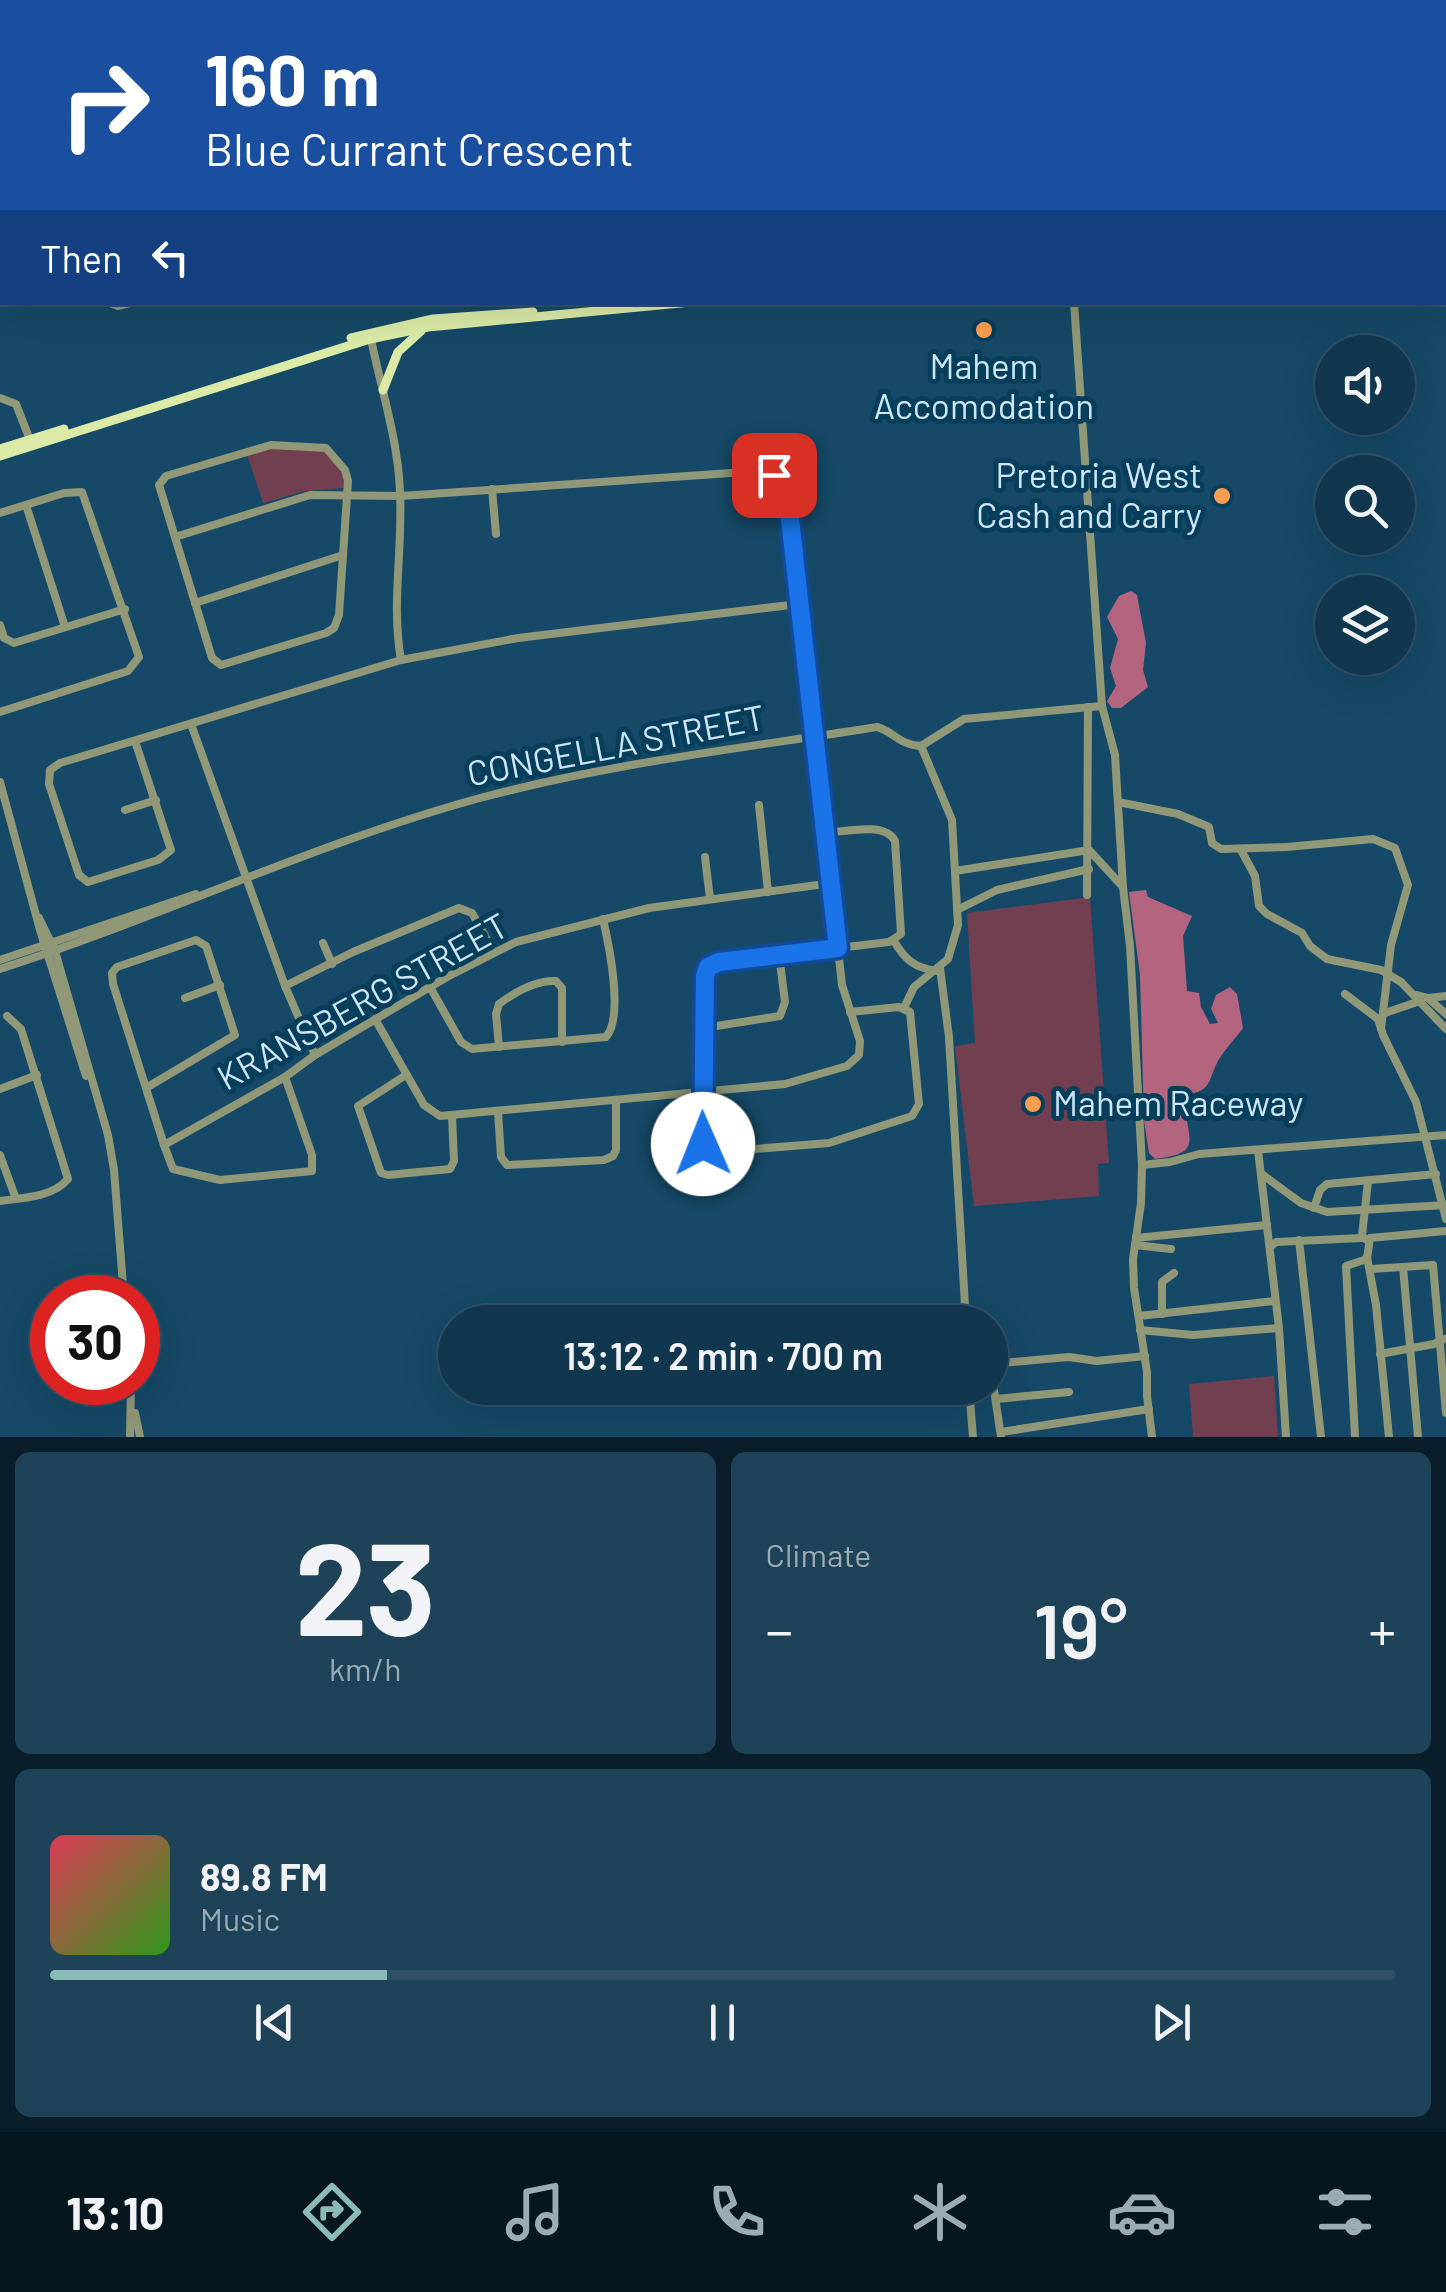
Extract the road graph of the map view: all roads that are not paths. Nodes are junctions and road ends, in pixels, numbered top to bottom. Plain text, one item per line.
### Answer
1 (604, 305) edge
2 (659, 305) edge
3 (1074, 305) edge
4 (428, 327) junction
5 (370, 335) junction
6 (383, 390) junction
7 (0, 398) edge
8 (30, 440) junction
9 (0, 448) edge
10 (0, 456) edge
11 (492, 489) junction
12 (348, 496) junction
13 (400, 496) junction
14 (26, 505) junction
15 (0, 513) edge
16 (496, 534) dead end
17 (175, 537) junction
18 (343, 555) junction
19 (195, 603) junction
20 (798, 604) junction
21 (125, 609) junction
22 (0, 625) edge
23 (64, 627) junction
24 (401, 660) junction
25 (1102, 706) junction
26 (1088, 707) junction
27 (1, 711) edge
28 (191, 724) junction
29 (812, 737) junction
30 (135, 741) junction
31 (921, 746) junction
32 (0, 782) edge
33 (156, 800) junction
34 (1118, 802) junction
35 (759, 805) dead end
36 (124, 810) dead end
37 (825, 833) junction
38 (1089, 850) junction
39 (1241, 850) junction
40 (705, 857) dead end
41 (1090, 868) junction
42 (956, 871) junction
43 (245, 877) junction
44 (832, 883) junction
45 (1122, 887) junction
46 (768, 892) junction
47 (1088, 895) dead end
48 (710, 899) junction
49 (958, 910) junction
50 (602, 919) junction
51 (894, 941) junction
52 (323, 943) dead end
53 (50, 948) junction
54 (838, 948) junction
55 (494, 952) junction
56 (779, 955) junction
57 (0, 960) edge
58 (911, 963) junction
59 (332, 964) junction
60 (0, 969) edge
61 (938, 970) junction
62 (1388, 974) junction
63 (220, 985) junction
64 (285, 986) junction
65 (430, 987) junction
66 (914, 987) junction
67 (1346, 994) dead end
68 (1446, 996) edge
69 (185, 998) dead end
70 (1420, 998) junction
71 (904, 1008) junction
72 (850, 1012) junction
73 (1385, 1013) junction
74 (1446, 1014) edge
75 (6, 1016) dead end
76 (375, 1019) junction
77 (704, 1028) junction
78 (1382, 1029) junction
79 (1446, 1029) edge
80 (562, 1042) junction
81 (499, 1047) junction
82 (315, 1055) junction
83 (406, 1075) junction
84 (36, 1076) junction
85 (285, 1077) junction
86 (146, 1088) junction
87 (0, 1089) edge
88 (702, 1092) junction
89 (616, 1100) junction
90 (498, 1112) junction
91 (452, 1116) junction
92 (1446, 1135) edge
93 (1425, 1137) junction
94 (164, 1146) junction
95 (1258, 1150) junction
96 (0, 1155) edge
97 (1142, 1165) junction
98 (1446, 1168) edge
99 (1435, 1172) junction
100 (1263, 1175) junction
101 (1368, 1181) junction
102 (16, 1199) junction
103 (0, 1200) edge
104 (1444, 1205) edge
105 (1314, 1208) junction
106 (1364, 1210) junction
107 (1446, 1219) edge
108 (1267, 1225) junction
109 (1446, 1232) edge
110 (1365, 1239) junction
111 (1299, 1240) junction
112 (1135, 1242) junction
113 (1270, 1247) junction
114 (1171, 1249) dead end
115 (1368, 1257) junction
116 (1446, 1264) edge
117 (1433, 1265) junction
118 (1403, 1267) junction
119 (1371, 1269) junction
120 (1174, 1274) dead end
121 (122, 1275) edge
122 (1275, 1301) junction
123 (965, 1305) edge
124 (1162, 1314) junction
125 (1139, 1316) junction
126 (1279, 1328) junction
127 (1140, 1330) junction
128 (1444, 1340) edge
129 (1413, 1348) junction
130 (1380, 1354) junction
131 (1145, 1356) junction
132 (1008, 1362) edge
133 (1069, 1392) dead end
134 (1008, 1398) edge
135 (131, 1405) edge
136 (134, 1405) edge
137 (971, 1405) edge
138 (997, 1405) edge
139 (1148, 1409) junction
140 (1446, 1413) edge
141 (1001, 1434) edge
142 (130, 1437) edge
143 (140, 1437) edge
144 (973, 1437) edge
145 (1152, 1437) edge
146 (1286, 1437) edge
147 (1320, 1437) edge
148 (1355, 1437) edge
149 (1389, 1437) edge
150 (1418, 1437) edge

1 - 5 main road
2 - 4 main road
3 - 25 street
4 - 5 main road
4 - 6 main road
5 - 6 street
5 - 8 main road
5 - 10 main road
6 - 13 street
7 - 8 street
8 - 9 main road
11 - 13 street
11 - 16 street
11 - 20 street
12 - 13 street
12 - 17 street
12 - 17 street
12 - 18 street
13 - 24 street
14 - 15 street
14 - 21 street
14 - 23 street
17 - 19 street
18 - 19 street
18 - 19 street
20 - 24 street
20 - 29 street
21 - 23 street
21 - 27 street
22 - 23 street
24 - 28 street
25 - 26 street
25 - 34 street
26 - 31 street
26 - 38 street
28 - 30 street
28 - 43 street
29 - 31 street, CONGELLA STREET
29 - 37 street
29 - 43 street, CONGELLA STREET
30 - 33 street
30 - 33 street
31 - 42 street
32 - 53 street
33 - 36 street
34 - 39 street
34 - 45 street
35 - 46 street
37 - 44 street
37 - 51 street
38 - 41 street
38 - 42 street
38 - 45 street
39 - 62 street
39 - 62 street
40 - 48 street
41 - 47 street
41 - 49 street
42 - 49 street
43 - 53 street, CONGELLA STREET
43 - 64 street
44 - 46 street, KRANSBERG STREET
44 - 54 street
45 - 97 street
46 - 48 street, KRANSBERG STREET
48 - 50 street, KRANSBERG STREET
49 - 61 street
50 - 55 street, KRANSBERG STREET
50 - 80 street
51 - 54 street
51 - 58 street
52 - 59 street
53 - 57 street, CONGELLA STREET
53 - 60 street, CONGELLA STREET
53 - 121 street
54 - 56 street
54 - 72 street
55 - 59 street
55 - 65 street, KRANSBERG STREET
56 - 77 street
56 - 77 street
58 - 61 street
58 - 66 street
59 - 64 street
61 - 66 street
61 - 123 street
62 - 70 street
62 - 73 street
63 - 69 street
63 - 86 street
63 - 86 street
64 - 82 street
65 - 76 street, KRANSBERG STREET
65 - 81 street
66 - 71 street
67 - 78 street
68 - 70 street
70 - 73 street
70 - 74 street
70 - 79 street
71 - 72 street
71 - 88 street
72 - 88 street
73 - 78 street
75 - 84 street
76 - 82 street, KRANSBERG STREET
76 - 83 street
77 - 88 street
78 - 93 street
80 - 81 street
80 - 81 street
82 - 85 street, KRANSBERG STREET
83 - 91 street
83 - 91 street
84 - 87 street
84 - 102 street
85 - 94 street, KRANSBERG STREET
85 - 94 street
86 - 94 street
88 - 89 street
89 - 90 street
89 - 90 street
90 - 91 street
92 - 93 street
93 - 95 street
93 - 99 street
95 - 97 street
95 - 100 street
96 - 102 street
97 - 112 street
98 - 99 street
99 - 101 street
99 - 104 street
100 - 105 street
100 - 108 street
101 - 105 street
101 - 106 street
102 - 103 street
104 - 106 street
104 - 107 street
105 - 106 street
106 - 110 street
108 - 112 street
108 - 113 street
109 - 110 street
110 - 111 street
110 - 115 street
111 - 113 street
111 - 147 street
112 - 114 street
112 - 125 street
113 - 122 street
115 - 119 street
115 - 148 street
116 - 117 street
117 - 118 street
117 - 128 street
118 - 119 street
118 - 129 street
119 - 130 street
120 - 124 street
122 - 124 street
122 - 126 street
124 - 125 street
125 - 127 street
126 - 127 street
126 - 146 street
127 - 131 street
128 - 129 street
128 - 140 street
129 - 130 street
129 - 150 street
130 - 149 street
131 - 132 street
131 - 139 street
133 - 134 street
135 - 142 street
136 - 143 street
137 - 144 street
138 - 141 street
139 - 141 street
139 - 145 street

